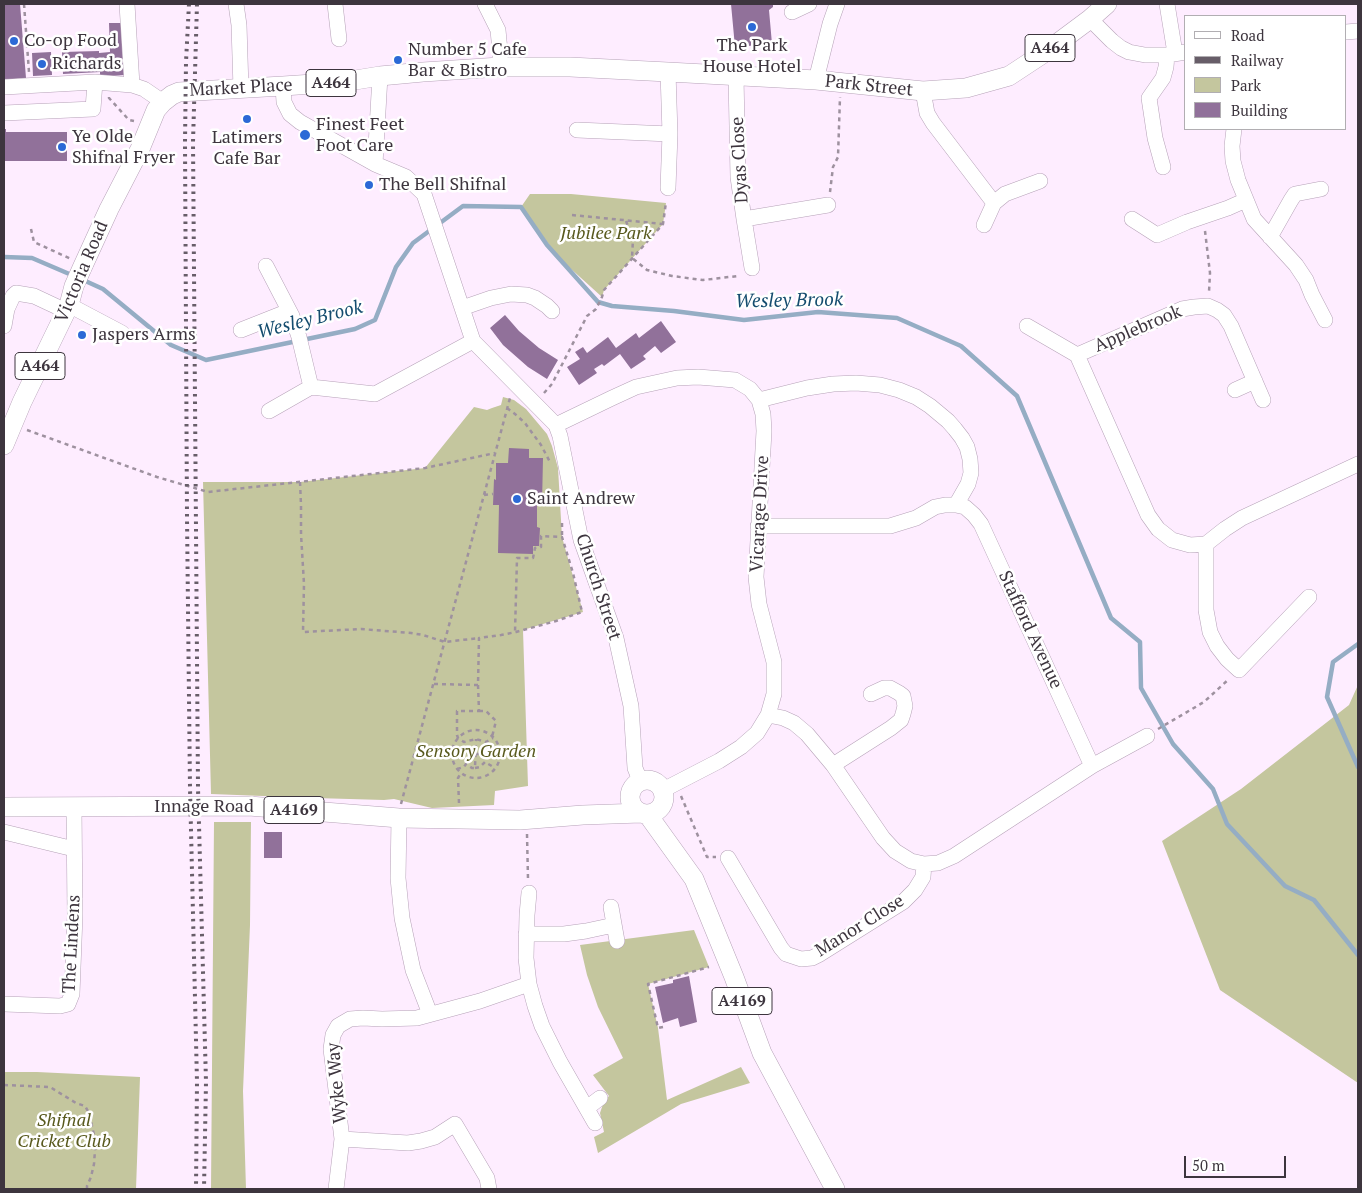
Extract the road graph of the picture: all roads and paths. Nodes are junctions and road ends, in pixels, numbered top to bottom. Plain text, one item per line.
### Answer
1 (24, 4) edge
2 (127, 4) edge
3 (236, 4) edge
4 (335, 4) edge
5 (485, 4) edge
6 (809, 4) edge
7 (837, 4) edge
8 (1107, 4) edge
9 (1167, 4) edge
10 (792, 12) dead end
11 (1090, 19) junction
12 (338, 39) dead end
13 (1176, 53) edge
14 (500, 67) junction
15 (668, 72) junction
16 (380, 76) junction
17 (736, 76) junction
18 (816, 80) junction
19 (102, 82) junction
20 (840, 83) junction
21 (132, 84) junction
22 (30, 85) junction
23 (283, 86) junction
24 (4, 87) edge
25 (241, 89) junction
26 (923, 91) junction
27 (163, 102) junction
28 (4, 112) edge
29 (150, 125) junction
30 (577, 130) dead end
31 (1234, 130) edge
32 (670, 134) junction
33 (375, 164) junction
34 (1164, 167) dead end
35 (1040, 181) dead end
36 (668, 188) joint
37 (1321, 189) dead end
38 (1246, 200) junction
39 (994, 202) junction
40 (828, 205) joint
41 (572, 215) dead end
42 (744, 219) junction
43 (1132, 219) dead end
44 (626, 220) junction
45 (663, 224) junction
46 (984, 225) dead end
47 (1205, 228) dead end
48 (31, 229) dead end
49 (1270, 237) junction
50 (632, 258) junction
51 (83, 266) junction
52 (266, 266) dead end
53 (752, 268) joint
54 (1208, 306) junction
55 (68, 308) junction
56 (462, 308) junction
57 (552, 311) dead end
58 (289, 312) junction
59 (1325, 320) dead end
60 (4, 326) edge
61 (1027, 326) dead end
62 (241, 330) dead end
63 (122, 333) dead end
64 (473, 341) junction
65 (1077, 356) junction
66 (514, 382) junction
67 (1255, 382) junction
68 (311, 387) junction
69 (1235, 390) dead end
70 (759, 400) junction
71 (1263, 400) dead end
72 (534, 403) junction
73 (507, 408) junction
74 (269, 411) dead end
75 (12, 425) junction
76 (556, 425) junction
77 (4, 445) edge
78 (495, 453) junction
79 (1358, 464) edge
80 (552, 468) dead end
81 (300, 482) junction
82 (484, 494) junction
83 (493, 494) dead end
84 (956, 504) junction
85 (561, 517) dead end
86 (758, 526) junction
87 (562, 537) junction
88 (1206, 544) junction
89 (1309, 597) dead end
90 (514, 632) junction
91 (479, 638) junction
92 (445, 642) junction
93 (1240, 670) junction
94 (434, 684) junction
95 (478, 685) junction
96 (871, 694) dead end
97 (479, 710) junction
98 (768, 715) junction
99 (1151, 734) joint
100 (492, 737) junction
101 (458, 738) junction
102 (476, 739) junction
103 (452, 752) junction
104 (499, 753) junction
105 (476, 754) junction
106 (833, 766) junction
107 (1092, 766) junction
108 (476, 768) junction
109 (494, 768) junction
110 (457, 769) junction
111 (461, 773) junction
112 (643, 780) junction
113 (670, 787) junction
114 (630, 796) junction
115 (4, 807) edge
116 (74, 807) junction
117 (644, 814) junction
118 (583, 815) junction
119 (400, 818) junction
120 (459, 819) junction
121 (528, 819) junction
122 (4, 832) edge
123 (74, 849) junction
124 (728, 858) joint
125 (924, 864) junction
126 (528, 893) joint
127 (611, 907) dead end
128 (614, 925) junction
129 (526, 934) junction
130 (617, 942) dead end
131 (709, 968) dead end
132 (529, 984) junction
133 (4, 1004) edge
134 (430, 1014) junction
135 (663, 1027) dead end
136 (4, 1085) edge
137 (600, 1098) dead end
138 (587, 1108) junction
139 (595, 1123) dead end
140 (342, 1139) junction
141 (488, 1184) edge
142 (87, 1189) edge
143 (336, 1189) edge
144 (834, 1189) edge

1 - 22 path
2 - 21 street
3 - 25 street
4 - 12 street
5 - 14 street
6 - 10 street
7 - 18 street
8 - 11 main road, A464
9 - 13 street
11 - 13 street
11 - 26 main road, Park Street / A464
13 - 34 street
14 - 15 main road, Park Street / A464
14 - 16 main road, Market Place / A464
15 - 17 main road, Park Street / A464
15 - 32 street
16 - 23 main road, Market Place / A464
16 - 33 street
17 - 18 main road, Park Street / A464
17 - 42 street, Dyas Close
18 - 20 main road, Park Street / A464
19 - 21 street
19 - 22 street
19 - 28 street
19 - 29 path
20 - 26 main road, Park Street / A464
20 - 40 path
21 - 27 street
22 - 24 street
23 - 25 main road, Market Place / A464
23 - 33 street, Church Street
25 - 27 main road, Market Place / A464
26 - 39 street
27 - 29 main road, Victoria Road / A464
29 - 51 main road, Victoria Road / A464
30 - 32 street
31 - 38 street
32 - 36 street
33 - 56 street, Church Street
35 - 39 street
36 - 45 path
37 - 49 street
38 - 43 street
38 - 49 street
39 - 46 street
40 - 42 street, Dyas Close
41 - 44 path
42 - 53 street
44 - 45 path
44 - 50 path
45 - 50 path
47 - 54 path
48 - 51 path
49 - 59 street
50 - 53 path
50 - 72 path
51 - 55 main road, Victoria Road / A464
52 - 58 street
54 - 65 street, Applebrook
54 - 67 street
55 - 60 street
55 - 63 street
55 - 75 main road, Victoria Road / A464
56 - 57 street
56 - 64 street, Church Street
58 - 62 street
58 - 68 street
61 - 65 street, Applebrook
64 - 66 street, Church Street
64 - 68 street
65 - 88 street, Applebrook
66 - 72 street, Church Street
66 - 73 path
67 - 69 street
67 - 71 street
68 - 74 street
70 - 76 street
70 - 84 street
70 - 86 street, Vicarage Drive
72 - 76 street, Church Street
73 - 78 path
73 - 80 path
75 - 77 main road, Victoria Road / A464
75 - 81 path
76 - 112 street, Church Street
78 - 81 path
78 - 82 path
79 - 88 street
81 - 92 path
82 - 83 path
82 - 92 path
84 - 86 street
84 - 107 street, Stafford Avenue
85 - 87 path
86 - 98 street, Vicarage Drive
87 - 90 path
87 - 90 path
88 - 93 street
89 - 93 street
90 - 91 path
91 - 92 path
91 - 95 path
92 - 94 path
93 - 99 path
94 - 95 path
94 - 119 path
95 - 97 path
96 - 106 street
97 - 100 path
97 - 101 path
98 - 106 street
98 - 113 street, Vicarage Drive
99 - 107 street
100 - 101 path
100 - 102 path
100 - 104 path
101 - 102 path
101 - 103 path
102 - 105 path
103 - 105 path
103 - 110 path
104 - 105 path
104 - 109 path
105 - 108 path
106 - 125 street
107 - 125 street
108 - 109 path
108 - 110 path
109 - 111 path
110 - 111 path
111 - 120 path
112 - 113 main road
112 - 114 main road, A4169
113 - 117 main road
113 - 124 path
114 - 117 main road, A4169
114 - 118 main road, A4169
115 - 116 main road, Innage Road / A4169
116 - 119 main road, Innage Road / A4169
116 - 123 street, The Lindens
117 - 118 main road, A4169
117 - 144 main road, A4169
118 - 121 main road, Innage Road / A4169
119 - 120 main road, Innage Road / A4169
119 - 134 street
120 - 121 main road, Innage Road / A4169
121 - 126 path
122 - 123 street
123 - 133 street, The Lindens
124 - 125 street, Manor Close
126 - 129 street
127 - 128 street
128 - 129 street
128 - 130 street
129 - 132 street
131 - 135 path
132 - 134 street, Wyke Way
132 - 138 street
134 - 140 street, Wyke Way
136 - 142 path
137 - 138 street
138 - 139 street
140 - 141 street
140 - 143 street, Wyke Way

